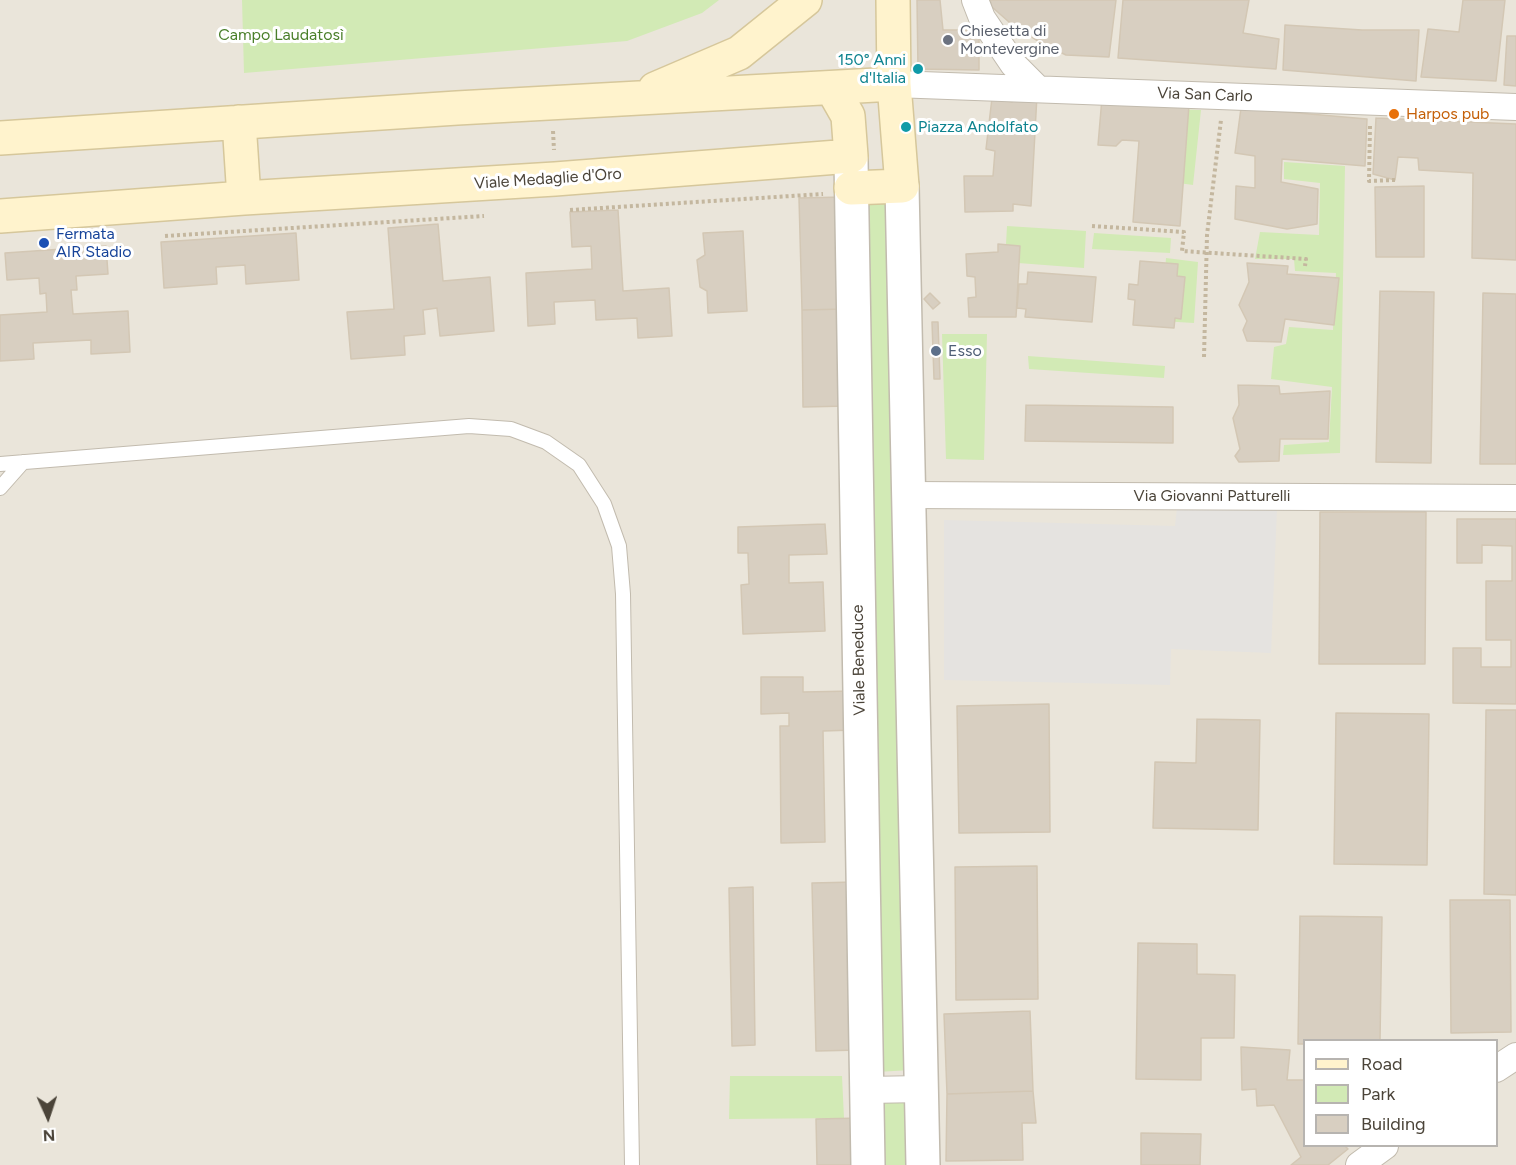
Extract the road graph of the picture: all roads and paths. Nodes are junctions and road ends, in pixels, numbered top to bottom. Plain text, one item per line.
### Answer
1 (805, 0) edge
2 (893, 0) edge
3 (975, 0) edge
4 (894, 84) junction
5 (834, 88) junction
6 (1038, 89) junction
7 (1224, 96) junction
8 (626, 100) junction
9 (1370, 102) junction
10 (552, 103) junction
11 (1516, 107) edge
12 (239, 122) junction
13 (0, 138) edge
14 (851, 156) junction
15 (1395, 180) dead end
16 (902, 186) junction
17 (843, 191) junction
18 (556, 195) junction
19 (244, 198) junction
20 (0, 216) edge
21 (487, 216) dead end
22 (1092, 226) dead end
23 (154, 237) dead end
24 (1207, 253) junction
25 (1305, 266) dead end
26 (1204, 357) dead end
27 (23, 462) junction
28 (0, 464) edge
29 (0, 488) edge
30 (909, 495) junction
31 (1516, 498) edge
32 (1516, 1056) edge
33 (1498, 1069) edge
34 (922, 1089) junction
35 (867, 1090) junction
36 (1384, 1147) edge
37 (632, 1165) edge
38 (868, 1165) edge
39 (924, 1165) edge
40 (1359, 1165) edge

1 - 8 main road
2 - 4 main road
3 - 6 street
4 - 5 main road
4 - 6 street, Via San Carlo
4 - 14 main road
4 - 16 main road
5 - 8 main road
5 - 14 main road
6 - 7 street, Via San Carlo
7 - 9 street, Via San Carlo
7 - 24 path
8 - 10 main road
9 - 11 street, Via San Carlo
9 - 15 path
10 - 12 main road
10 - 18 path
12 - 13 main road
12 - 19 main road
14 - 17 street, Viale Beneduce
14 - 18 main road, Viale Medaglie d'Oro
16 - 17 main road
16 - 30 street
17 - 18 path
17 - 35 street, Viale Beneduce
18 - 19 main road, Viale Medaglie d'Oro
19 - 20 main road, Viale Medaglie d'Oro
21 - 23 path
22 - 24 path
24 - 25 path
24 - 26 path
27 - 28 lane
27 - 29 lane
27 - 37 lane
30 - 31 street, Via Giovanni Patturelli
30 - 34 street
32 - 33 street
34 - 35 street
34 - 39 street
35 - 38 street, Viale Beneduce
36 - 40 street

